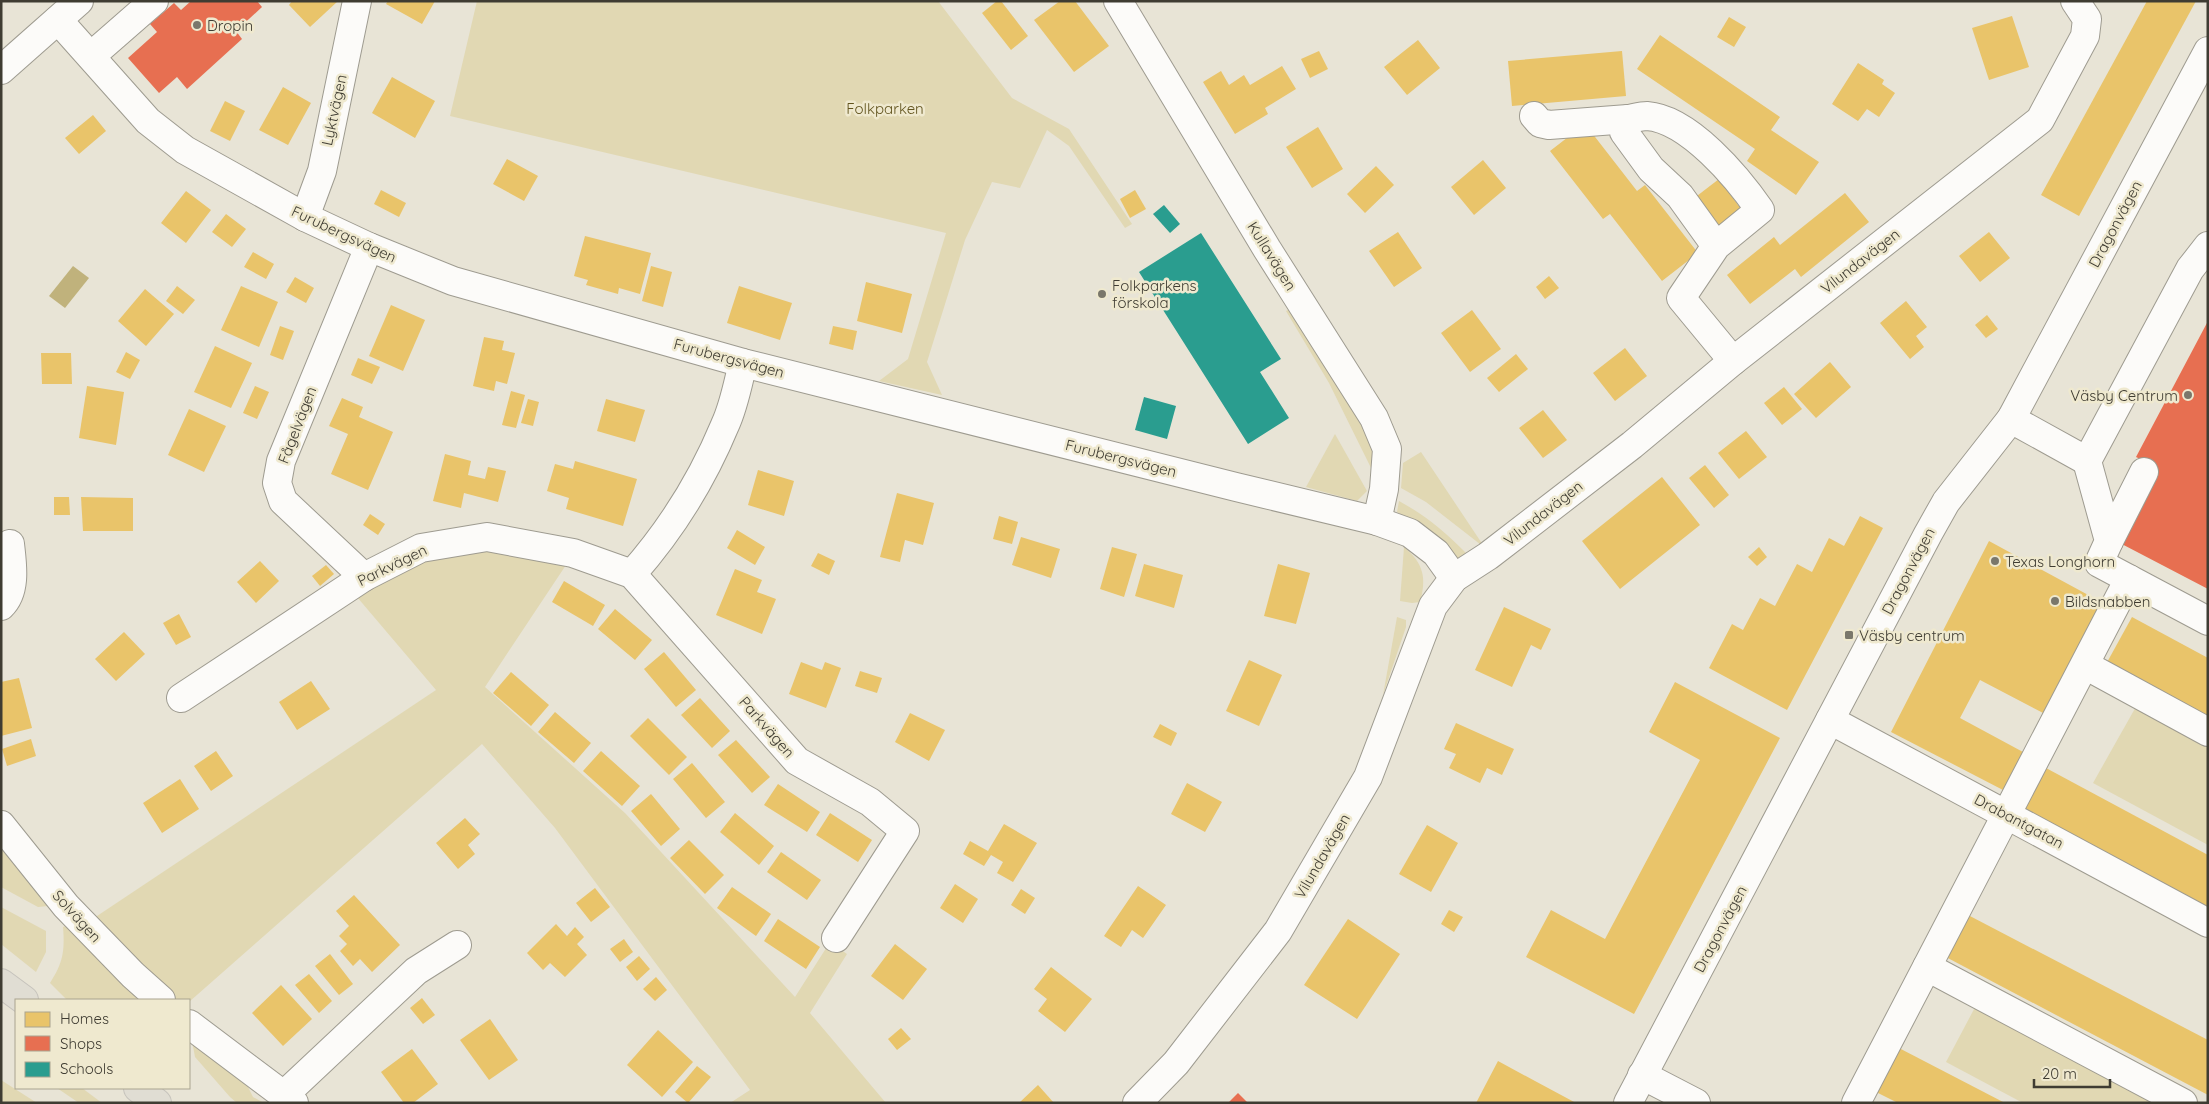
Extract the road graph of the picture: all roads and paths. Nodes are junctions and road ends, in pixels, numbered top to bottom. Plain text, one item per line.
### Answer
1 (79, 1) edge
2 (154, 1) edge
3 (357, 1) edge
4 (1118, 1) edge
5 (2075, 1) edge
6 (58, 20) junction
7 (2208, 51) edge
8 (91, 56) junction
9 (1, 70) edge
10 (1534, 116) dead end
11 (1628, 119) junction
12 (305, 217) junction
13 (1716, 246) junction
14 (2208, 246) edge
15 (369, 247) junction
16 (1734, 361) junction
17 (743, 363) junction
18 (2010, 419) junction
19 (2087, 461) junction
20 (2144, 472) dead end
21 (1377, 521) junction
22 (2109, 541) junction
23 (10, 544) dead end
24 (632, 574) junction
25 (364, 577) junction
26 (1454, 578) junction
27 (2129, 579) junction
28 (1, 606) edge
29 (2208, 621) edge
30 (2084, 665) junction
31 (181, 698) dead end
32 (1830, 720) junction
33 (2208, 732) edge
34 (2006, 814) junction
35 (1, 825) edge
36 (2208, 923) edge
37 (836, 938) dead end
38 (457, 945) dead end
39 (1927, 967) junction
40 (1, 983) edge
41 (23, 999) edge
42 (161, 999) edge
43 (190, 1025) edge
44 (1642, 1075) junction
45 (139, 1089) edge
46 (289, 1099) edge
47 (157, 1103) edge
48 (1137, 1103) edge
49 (1628, 1103) edge
50 (1696, 1103) edge
51 (1856, 1103) edge
52 (2183, 1103) edge

1 - 6 street
2 - 8 street
3 - 12 street, Lyktvägen
4 - 21 street, Kullavägen
5 - 16 street, Vilundavägen
6 - 8 street, Furubergsvägen
6 - 9 street
7 - 18 street, Dragonvägen
8 - 12 street, Furubergsvägen
10 - 11 street
11 - 13 street
11 - 13 street
12 - 15 street, Furubergsvägen
13 - 16 street
14 - 19 street
15 - 17 street, Furubergsvägen
15 - 25 street, Fågelvägen
16 - 26 street, Vilundavägen
17 - 21 street, Furubergsvägen
17 - 24 street
18 - 19 street
18 - 32 street, Dragonvägen
19 - 22 street
20 - 22 street
21 - 26 street, Furubergsvägen
22 - 27 street
23 - 28 street
24 - 25 street, Parkvägen
24 - 37 street, Parkvägen
25 - 31 street, Parkvägen
26 - 48 street, Vilundavägen
27 - 29 street
27 - 30 street
30 - 33 street
30 - 34 street
32 - 34 street, Drabantgatan
32 - 44 street, Dragonvägen
34 - 36 street, Drabantgatan
34 - 39 street
35 - 42 street, Solvägen
38 - 46 street
39 - 51 street
39 - 52 street
40 - 41 main road
43 - 46 street
44 - 49 street, Dragonvägen
44 - 50 street
45 - 47 main road

